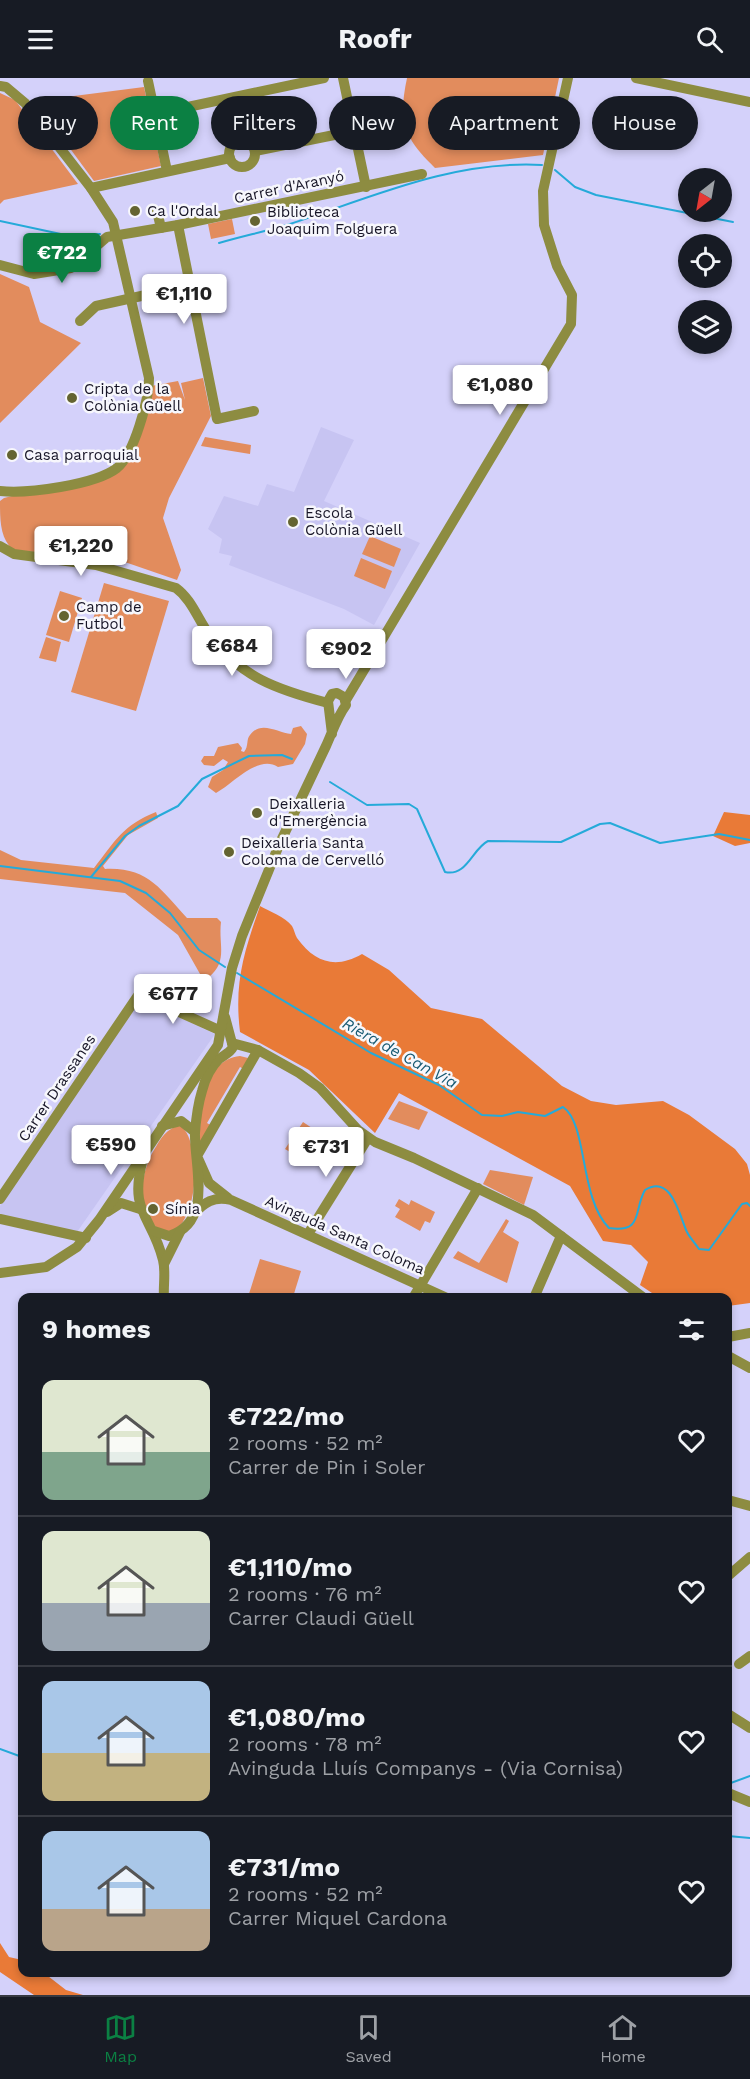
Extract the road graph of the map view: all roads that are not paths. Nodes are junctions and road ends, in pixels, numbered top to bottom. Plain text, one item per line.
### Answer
1 (324, 78) edge
2 (343, 78) edge
3 (568, 78) edge
4 (636, 78) edge
5 (148, 81) dead end
6 (6, 84) edge
7 (151, 96) edge
8 (347, 96) edge
9 (750, 102) edge
10 (199, 105) edge
11 (329, 136) edge
12 (163, 150) edge
13 (358, 150) edge
14 (255, 151) junction
15 (230, 158) junction
16 (167, 171) junction
17 (423, 174) dead end
18 (366, 187) junction
19 (91, 188) junction
20 (157, 211) dead end
21 (178, 225) junction
22 (161, 228) junction
23 (118, 237) junction
24 (0, 265) edge
25 (191, 285) junction
26 (131, 298) junction
27 (80, 321) dead end
28 (254, 411) dead end
29 (0, 491) edge
30 (0, 546) edge
31 (362, 674) junction
32 (337, 693) junction
33 (329, 705) junction
34 (344, 705) junction
35 (332, 734) junction
36 (224, 1040) junction
37 (258, 1050) junction
38 (162, 1126) junction
39 (195, 1132) junction
40 (368, 1138) junction
41 (146, 1150) junction
42 (197, 1156) junction
43 (478, 1188) junction
44 (0, 1199) edge
45 (231, 1200) junction
46 (140, 1209) junction
47 (193, 1215) junction
48 (100, 1218) junction
49 (0, 1219) edge
50 (183, 1228) junction
51 (154, 1231) junction
52 (308, 1234) junction
53 (561, 1236) junction
54 (86, 1238) junction
55 (164, 1264) junction
56 (0, 1273) edge
57 (419, 1285) junction
58 (164, 1293) edge
59 (415, 1293) edge
60 (436, 1293) edge
61 (536, 1293) edge
62 (637, 1293) edge
63 (750, 1333) edge
64 (732, 1336) edge
65 (732, 1358) edge
66 (750, 1368) edge
67 (732, 1501) edge
68 (750, 1506) edge
69 (750, 1557) edge
70 (732, 1573) edge
71 (750, 1656) edge
72 (739, 1664) dead end
73 (732, 1717) edge
74 (750, 1728) edge
75 (732, 1795) edge
76 (750, 1802) edge

1 - 10 street
2 - 8 street
3 - 31 street
4 - 9 street
5 - 7 street
6 - 19 street
11 - 14 street
12 - 16 street
13 - 18 street
14 - 15 street
14 - 15 street
15 - 16 street
16 - 19 street
17 - 18 street, Carrer d'Aranyó
18 - 21 street, Carrer d'Aranyó
19 - 23 street
20 - 22 street
21 - 22 street, Carrer d'Aranyó
21 - 25 street
22 - 23 street, Carrer d'Aranyó
23 - 24 street, Carrer d'Aranyó
23 - 26 street
25 - 26 street
25 - 28 street
26 - 27 street
26 - 29 street
30 - 33 street
31 - 32 street
31 - 34 street
32 - 33 street
32 - 34 street
33 - 34 street
33 - 35 street
34 - 35 street
35 - 36 street
36 - 37 street
36 - 38 street
36 - 39 street
36 - 44 street, Carrer Drassanes
37 - 40 street
37 - 42 street
38 - 39 street
38 - 41 street
39 - 42 street
40 - 43 street
40 - 52 street
41 - 46 street
41 - 48 street
42 - 45 street, Avinguda Santa Coloma
42 - 47 street
43 - 53 street
43 - 57 street
45 - 47 street
45 - 52 street, Avinguda Santa Coloma
46 - 48 street
46 - 51 street
47 - 50 street
48 - 54 street
49 - 54 street
50 - 51 street
50 - 55 street
51 - 55 street
52 - 57 street, Avinguda Santa Coloma
53 - 61 street
53 - 62 street
54 - 56 street
55 - 58 street
57 - 59 street
57 - 60 street, Avinguda Santa Coloma
63 - 64 street
65 - 66 street
67 - 68 street
69 - 70 street
71 - 72 street
73 - 74 street
75 - 76 street

